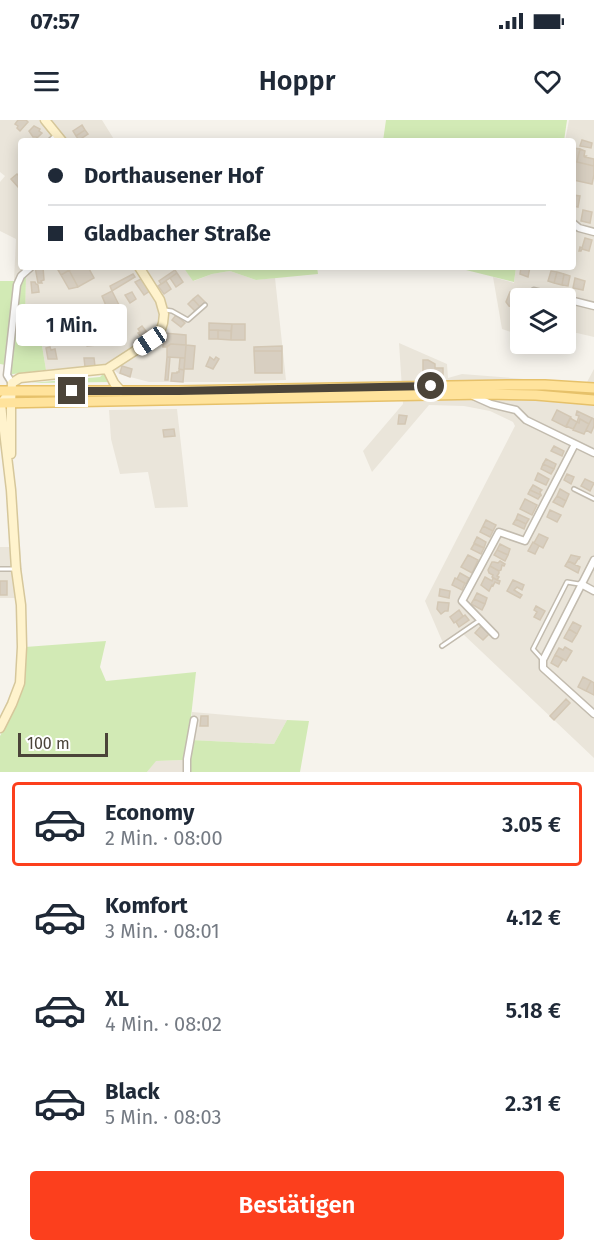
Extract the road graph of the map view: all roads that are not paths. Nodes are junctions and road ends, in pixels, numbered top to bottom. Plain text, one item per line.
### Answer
1 (45, 120) edge
2 (59, 137) edge
3 (576, 226) edge
4 (594, 232) edge
5 (28, 270) edge
6 (141, 270) edge
7 (576, 302) edge
8 (205, 305) dead end
9 (594, 306) edge
10 (163, 310) junction
11 (107, 369) junction
12 (12, 387) junction
13 (594, 388) edge
14 (0, 391) edge
15 (121, 391) junction
16 (470, 395) junction
17 (594, 400) edge
18 (4, 403) edge
19 (575, 444) junction
20 (594, 453) edge
21 (574, 489) dead end
22 (594, 499) edge
23 (594, 560) edge
24 (0, 569) edge
25 (16, 569) junction
26 (581, 584) junction
27 (594, 591) edge
28 (480, 620) junction
29 (495, 635) dead end
30 (442, 646) dead end
31 (543, 660) junction
32 (594, 714) edge
33 (194, 720) dead end
34 (0, 729) edge
35 (187, 772) edge

1 - 2 street
3 - 4 street
5 - 12 street
6 - 10 street
7 - 9 street
8 - 10 lane
10 - 11 street
11 - 12 street
11 - 15 street
12 - 14 main road
12 - 15 main road
12 - 18 street
13 - 15 main road
16 - 17 main road
16 - 18 main road
16 - 19 street
18 - 25 street
19 - 20 street
19 - 28 street
21 - 22 lane
23 - 26 street
24 - 25 lane
25 - 34 street
26 - 27 street
26 - 31 street
26 - 31 lane
28 - 29 street
28 - 30 lane
31 - 32 street
33 - 35 street

